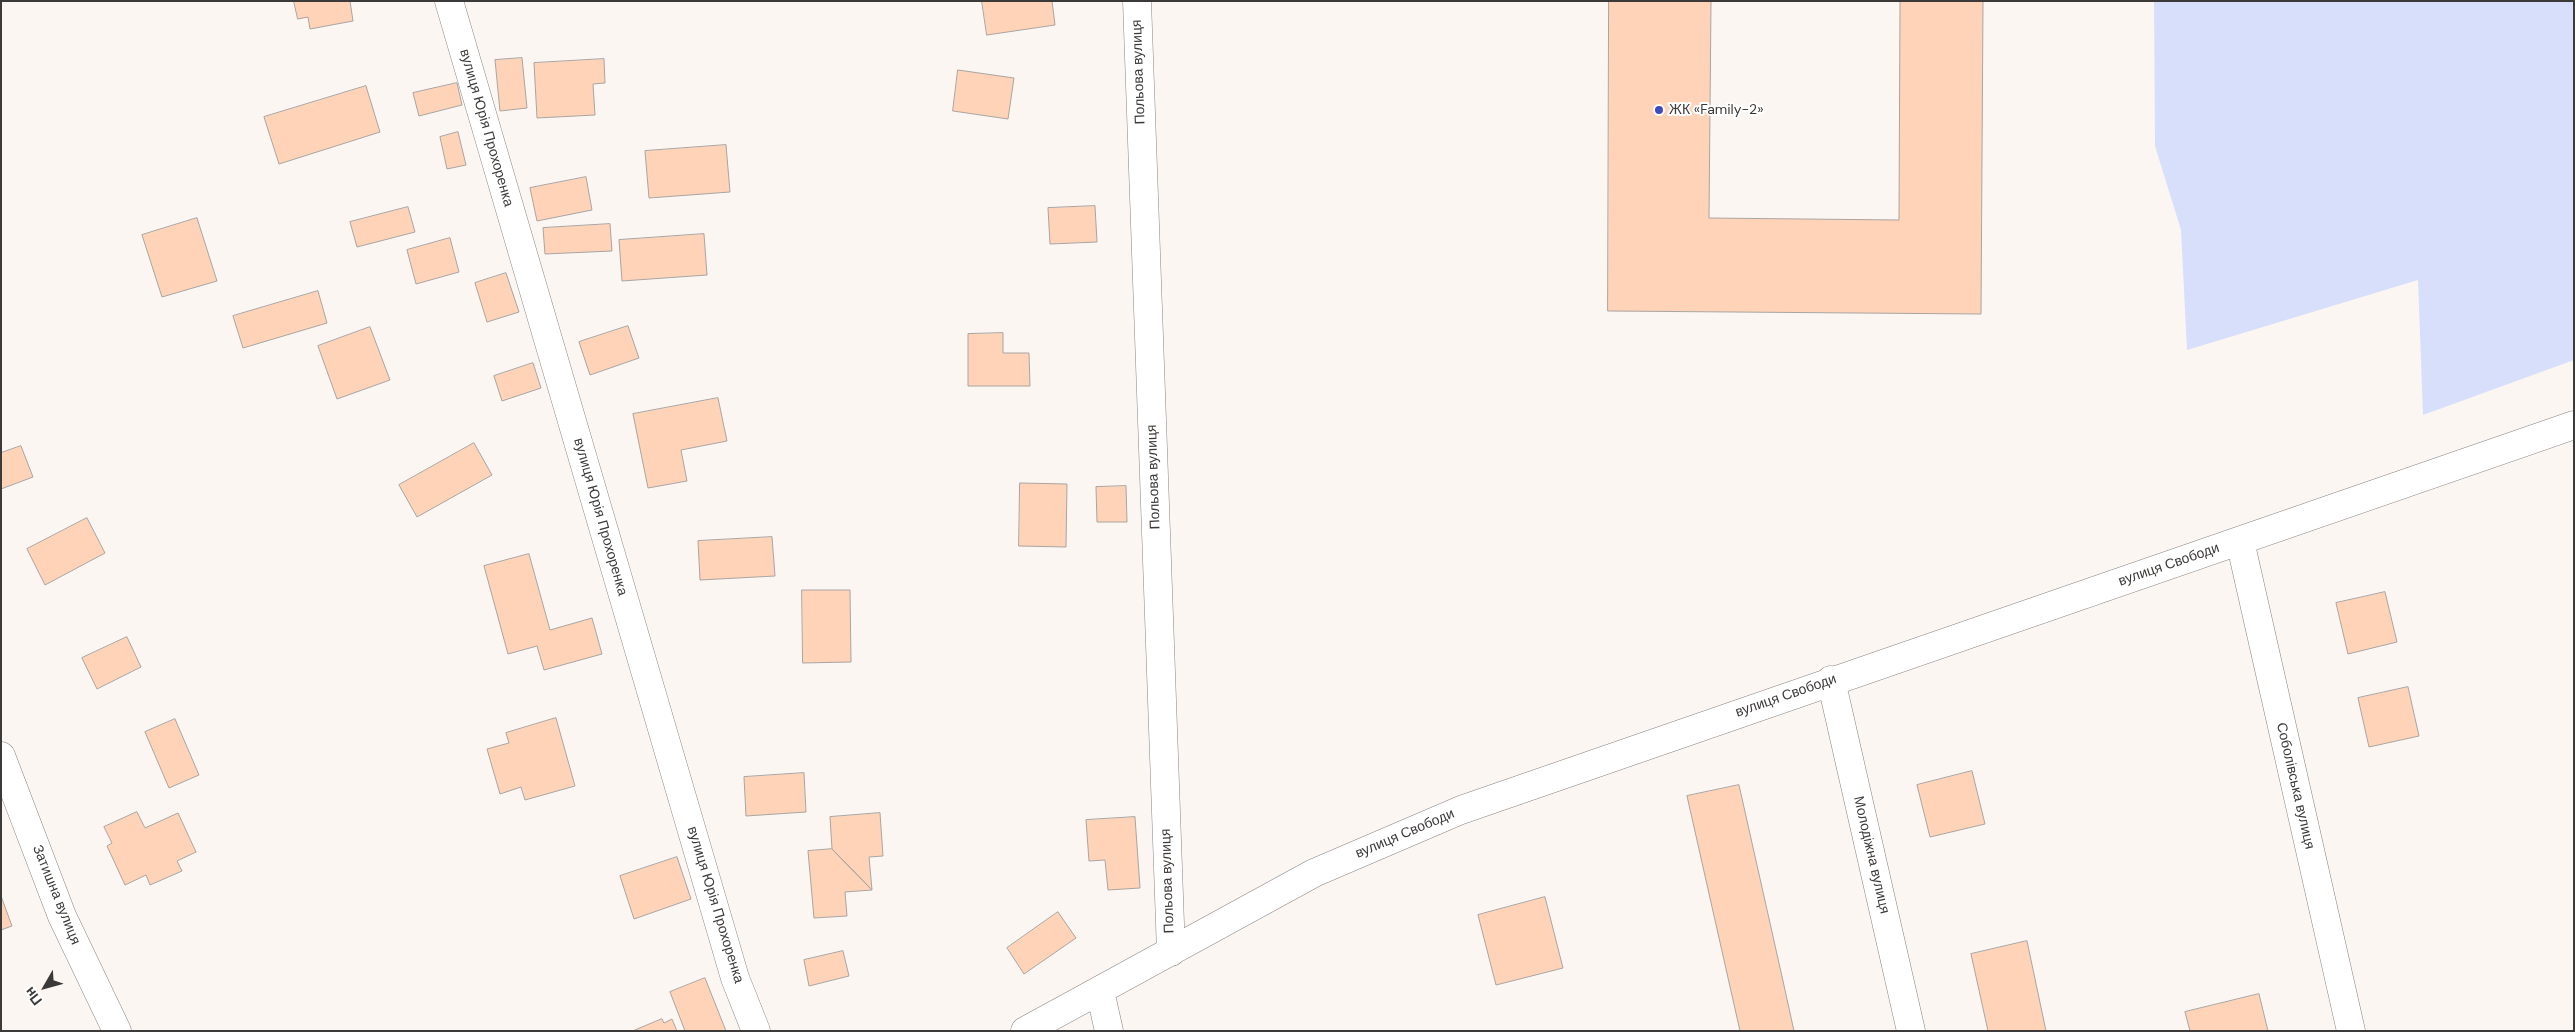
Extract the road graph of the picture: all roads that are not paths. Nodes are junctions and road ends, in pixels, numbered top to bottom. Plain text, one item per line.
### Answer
1 (449, 1) edge
2 (1137, 1) edge
3 (2574, 425) edge
4 (2240, 541) junction
5 (1832, 680) junction
6 (1, 756) edge
7 (1171, 952) junction
8 (1100, 991) junction
9 (117, 1031) edge
10 (756, 1031) edge
11 (1025, 1031) edge
12 (1109, 1031) edge
13 (1911, 1031) edge
14 (2351, 1031) edge

1 - 10 street, вулиця Юрія Прохоренка
2 - 7 street, Польова вулиця
3 - 4 street, вулиця Свободи
4 - 5 street, вулиця Свободи
4 - 14 street, Соболівська вулиця
5 - 7 street, вулиця Свободи
5 - 13 street, Молодіжна вулиця
6 - 9 street, Затишна вулиця
7 - 8 street, вулиця Свободи
8 - 11 street, вулиця Свободи
8 - 12 street

